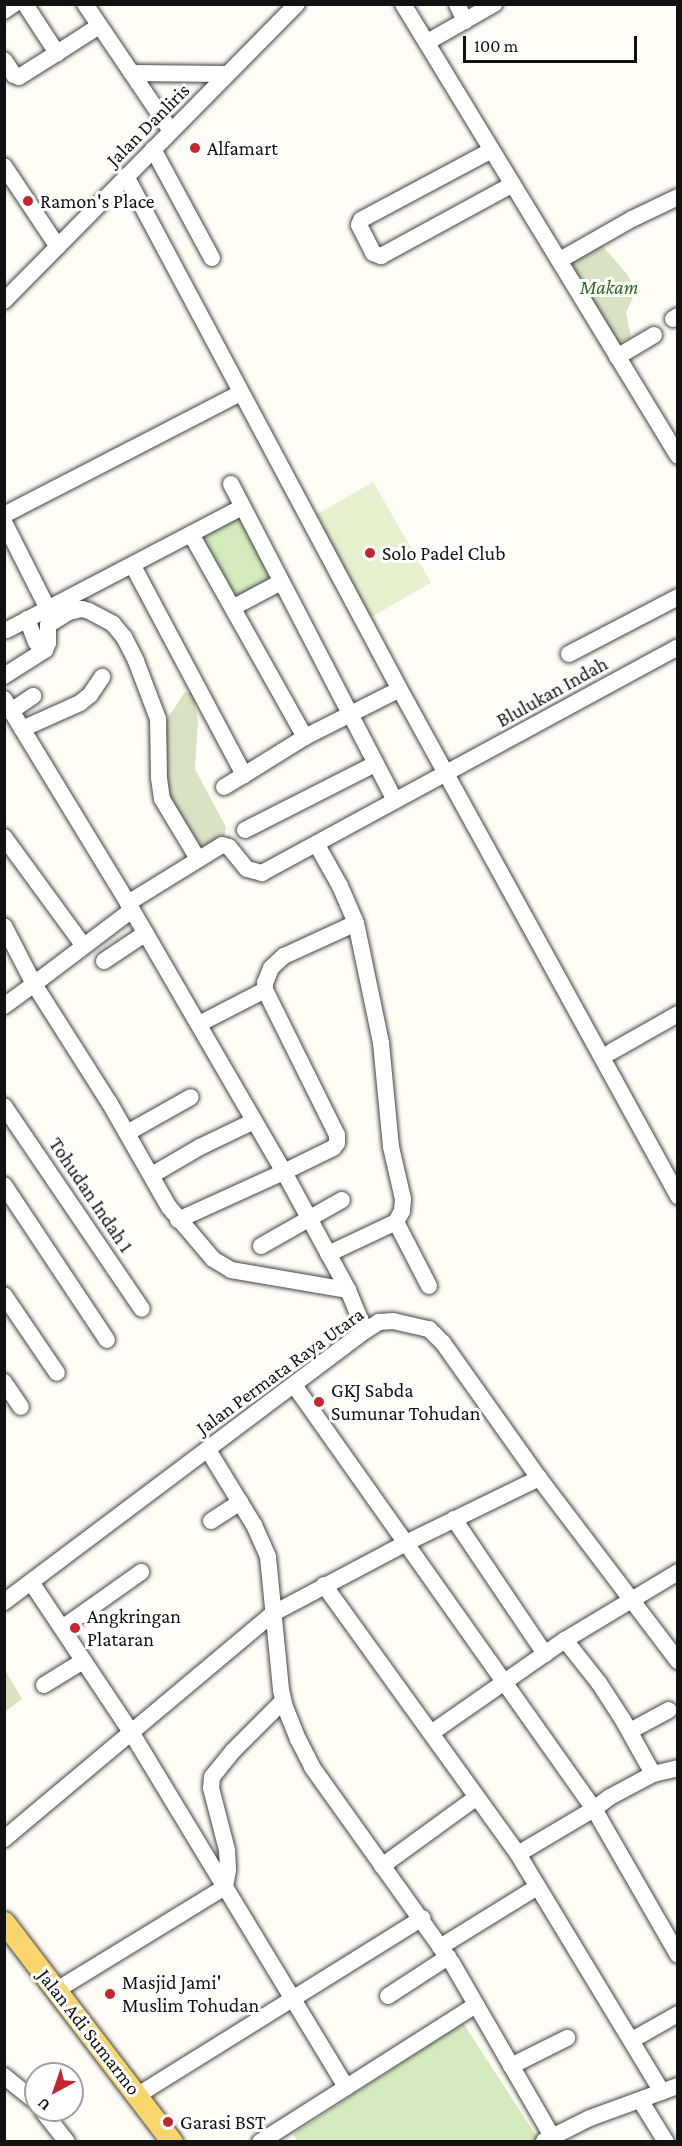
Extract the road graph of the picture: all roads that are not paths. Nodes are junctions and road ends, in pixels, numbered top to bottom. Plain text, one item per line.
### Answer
1 (15, 4) edge
2 (25, 4) edge
3 (85, 4) edge
4 (297, 4) edge
5 (403, 4) edge
6 (457, 4) edge
7 (494, 4) edge
8 (4, 11) edge
9 (465, 21) junction
10 (99, 26) junction
11 (431, 40) dead end
12 (57, 53) junction
13 (4, 60) edge
14 (132, 73) junction
15 (227, 74) junction
16 (171, 131) junction
17 (153, 149) junction
18 (490, 151) junction
19 (4, 166) edge
20 (126, 176) junction
21 (513, 184) junction
22 (678, 197) edge
23 (58, 247) junction
24 (212, 258) dead end
25 (560, 260) junction
26 (4, 301) edge
27 (654, 336) dead end
28 (617, 357) junction
29 (240, 393) junction
30 (678, 456) edge
31 (231, 484) dead end
32 (242, 507) junction
33 (4, 515) edge
34 (4, 522) edge
35 (191, 534) junction
36 (133, 566) junction
37 (281, 582) junction
38 (678, 597) edge
39 (234, 607) junction
40 (48, 609) junction
41 (27, 620) junction
42 (7, 630) dead end
43 (36, 642) dead end
44 (678, 648) edge
45 (569, 654) dead end
46 (4, 676) edge
47 (102, 677) dead end
48 (394, 692) dead end
49 (33, 696) dead end
50 (6, 703) edge
51 (349, 714) junction
52 (22, 729) junction
53 (305, 737) junction
54 (375, 764) junction
55 (447, 774) junction
56 (244, 775) junction
57 (224, 787) dead end
58 (392, 795) dead end
59 (245, 830) dead end
60 (4, 837) edge
61 (317, 844) junction
62 (11, 857) edge
63 (198, 859) junction
64 (130, 906) junction
65 (356, 923) junction
66 (4, 926) edge
67 (146, 933) junction
68 (83, 945) junction
69 (104, 961) dead end
70 (34, 984) junction
71 (265, 990) junction
72 (4, 1006) edge
73 (678, 1014) edge
74 (199, 1024) junction
75 (611, 1052) dead end
76 (191, 1097) dead end
77 (4, 1106) edge
78 (254, 1121) junction
79 (127, 1133) junction
80 (284, 1172) junction
81 (152, 1175) junction
82 (4, 1185) edge
83 (678, 1196) edge
84 (342, 1200) dead end
85 (308, 1218) junction
86 (178, 1220) junction
87 (396, 1222) junction
88 (261, 1246) dead end
89 (327, 1254) junction
90 (429, 1286) dead end
91 (349, 1293) junction
92 (4, 1295) edge
93 (142, 1309) dead end
94 (365, 1331) junction
95 (107, 1340) dead end
96 (57, 1373) dead end
97 (4, 1382) edge
98 (294, 1385) junction
99 (21, 1407) dead end
100 (208, 1450) junction
101 (539, 1478) junction
102 (240, 1502) junction
103 (454, 1519) junction
104 (211, 1521) dead end
105 (406, 1542) junction
106 (141, 1572) dead end
107 (678, 1572) edge
108 (31, 1582) junction
109 (324, 1585) junction
110 (630, 1598) junction
111 (4, 1602) edge
112 (273, 1614) junction
113 (62, 1628) junction
114 (566, 1640) junction
115 (545, 1654) junction
116 (83, 1661) junction
117 (677, 1662) edge
118 (505, 1682) junction
119 (44, 1684) dead end
120 (284, 1701) junction
121 (669, 1710) dead end
122 (630, 1731) junction
123 (131, 1732) junction
124 (431, 1733) junction
125 (678, 1768) edge
126 (653, 1774) junction
127 (477, 1797) junction
128 (594, 1809) junction
129 (4, 1839) edge
130 (518, 1854) junction
131 (382, 1866) junction
132 (225, 1887) junction
133 (529, 1892) dead end
134 (422, 1918) junction
135 (7, 1933) edge
136 (444, 1952) junction
137 (678, 1955) edge
138 (57, 1990) junction
139 (388, 1996) dead end
140 (292, 1998) junction
141 (476, 2005) junction
142 (678, 2014) edge
143 (567, 2038) dead end
144 (632, 2040) junction
145 (512, 2066) junction
146 (4, 2076) edge
147 (678, 2086) edge
148 (346, 2087) junction
149 (24, 2092) edge
150 (662, 2092) junction
151 (138, 2095) junction
152 (640, 2100) junction
153 (51, 2122) edge
154 (548, 2139) edge
155 (67, 2142) edge
156 (172, 2142) edge
157 (260, 2142) edge
158 (666, 2142) edge

1 - 8 street
2 - 12 street
3 - 10 street
4 - 15 street, Jalan Danliris
5 - 18 street
6 - 9 street
7 - 9 street
9 - 11 street
10 - 12 street
10 - 14 street
12 - 13 street
14 - 15 street
14 - 16 street
15 - 16 street, Jalan Danliris
16 - 17 street, Jalan Danliris
17 - 20 street, Jalan Danliris
17 - 24 street
18 - 21 street
18 - 21 street
19 - 23 street
20 - 23 street, Jalan Danliris
20 - 29 street
21 - 25 street
22 - 25 street
23 - 26 street, Jalan Danliris
25 - 28 street
27 - 28 street
28 - 30 street
29 - 33 street
29 - 55 street
31 - 32 street
32 - 35 street
32 - 37 street
34 - 40 street
35 - 36 street
35 - 39 street
36 - 40 street
36 - 56 street
37 - 39 street
37 - 51 street
38 - 45 street
39 - 53 street
40 - 41 street
41 - 42 street
41 - 43 street
44 - 55 street, Blulukan Indah
46 - 63 street
47 - 52 street
48 - 51 street
49 - 50 street
50 - 52 street
51 - 53 street
51 - 54 street
52 - 64 street
53 - 56 street
54 - 58 street
54 - 59 street
55 - 61 street, Blulukan Indah
55 - 83 street
56 - 57 street
60 - 62 street
61 - 63 street, Blulukan Indah
61 - 65 street
62 - 68 street
63 - 64 street
64 - 67 street
64 - 68 street
65 - 71 street
65 - 87 street
66 - 70 street
67 - 69 street
67 - 74 street
68 - 70 street
70 - 72 street
70 - 79 street
71 - 74 street
71 - 80 street
73 - 75 street
74 - 78 street
76 - 79 street
77 - 93 street, Tohudan Indah 1
78 - 80 street
78 - 81 street
79 - 81 street
80 - 85 street
80 - 86 street
81 - 86 street
82 - 95 street
84 - 85 street
85 - 88 street
85 - 89 street
86 - 91 street
87 - 89 street
87 - 90 street
89 - 91 street
91 - 94 street
92 - 96 street
94 - 98 street, Jalan Permata Raya Utara
94 - 101 street, Jalan Permata Raya Utara
97 - 99 street
98 - 100 street, Jalan Permata Raya Utara
98 - 105 street
100 - 102 street
100 - 108 street, Jalan Permata Raya Utara
101 - 103 street
101 - 110 street, Jalan Permata Raya Utara
102 - 104 street
102 - 112 street
103 - 105 street
103 - 115 street
105 - 109 street
105 - 118 street
106 - 113 street
107 - 110 street
108 - 111 street, Jalan Permata Raya Utara
108 - 113 street
109 - 112 street
109 - 124 street
110 - 114 street
110 - 117 street, Jalan Permata Raya Utara
112 - 120 street
112 - 123 street
113 - 116 street
114 - 115 street
114 - 122 street
115 - 118 street
116 - 119 street
116 - 123 street
118 - 124 street
118 - 128 street
120 - 131 street
120 - 132 street
121 - 122 street
122 - 126 street
123 - 129 street
123 - 132 street
124 - 127 street
125 - 126 street
126 - 128 street
127 - 130 street
127 - 131 street
128 - 130 street
128 - 137 street
130 - 144 street
131 - 134 street
132 - 138 street
132 - 140 street
133 - 136 street
134 - 136 street
134 - 140 street
135 - 138 main road, Jalan Adi Sumarmo
136 - 139 street
136 - 141 street
138 - 151 main road, Jalan Adi Sumarmo
140 - 148 street
140 - 151 street
141 - 145 street
141 - 148 street
142 - 144 street
143 - 145 street
144 - 150 street
145 - 154 street
146 - 149 street
147 - 150 street
148 - 157 street
150 - 152 street
151 - 156 main road, Jalan Adi Sumarmo
152 - 154 street
152 - 158 street
153 - 155 street

